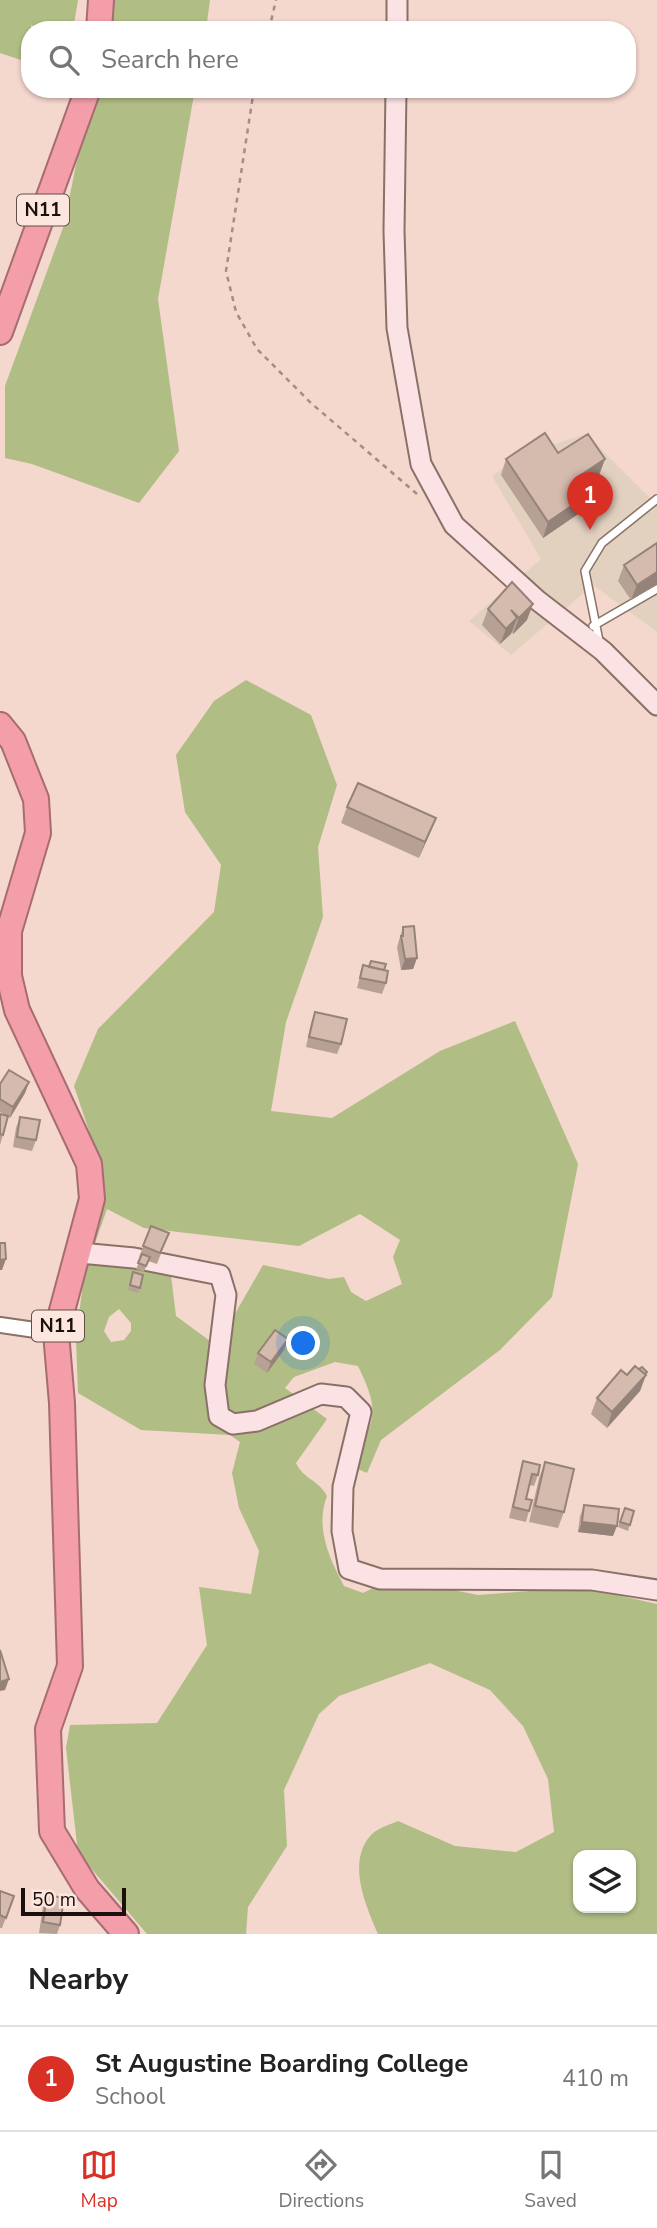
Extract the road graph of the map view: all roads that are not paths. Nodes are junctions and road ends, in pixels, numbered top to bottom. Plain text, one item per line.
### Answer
1 (102, 0) edge
2 (397, 0) edge
3 (100, 21) edge
4 (397, 21) edge
5 (85, 98) edge
6 (396, 98) edge
7 (0, 332) edge
8 (657, 499) edge
9 (657, 589) edge
10 (593, 626) junction
11 (603, 651) junction
12 (657, 705) edge
13 (0, 724) edge
14 (80, 1253) junction
15 (0, 1325) edge
16 (56, 1333) junction
17 (657, 1590) edge
18 (126, 1934) edge

1 - 3 highway
2 - 4 street
5 - 7 highway, N11
6 - 11 street
8 - 10 lane
9 - 10 lane
10 - 11 lane
11 - 12 street
13 - 14 highway, N11
14 - 16 highway, N11
14 - 17 street
15 - 16 street
16 - 18 highway, N11

